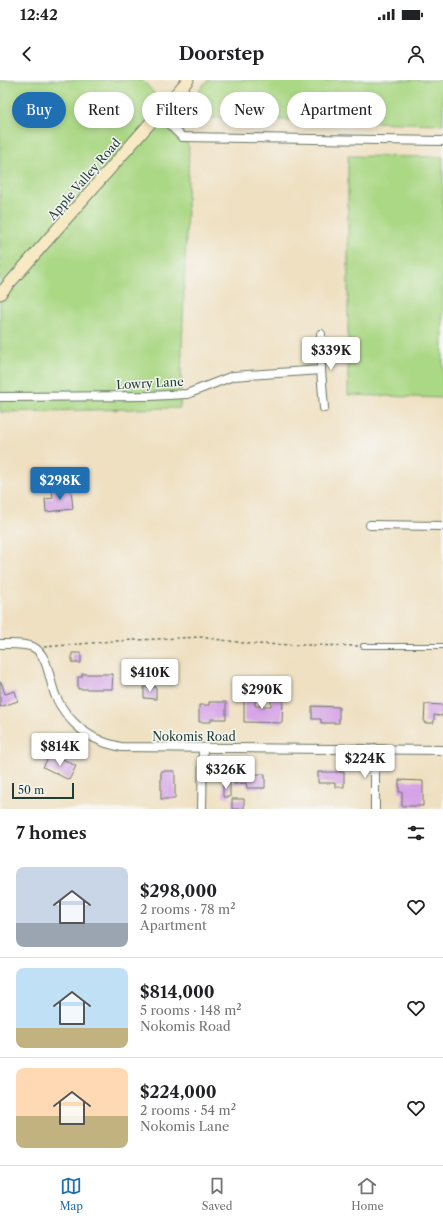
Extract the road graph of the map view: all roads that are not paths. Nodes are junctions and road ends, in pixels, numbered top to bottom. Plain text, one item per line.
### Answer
1 (188, 80) edge
2 (178, 92) edge
3 (147, 128) edge
4 (173, 128) edge
5 (443, 141) edge
6 (0, 294) edge
7 (321, 334) dead end
8 (321, 370) junction
9 (0, 397) edge
10 (324, 408) dead end
11 (370, 525) dead end
12 (443, 526) edge
13 (0, 644) edge
14 (363, 646) road end
15 (443, 646) edge
16 (203, 748) junction
17 (375, 748) junction
18 (443, 750) edge
19 (202, 809) edge
20 (375, 809) edge

1 - 2 main road, Apple Valley Road
3 - 6 main road, Apple Valley Road
4 - 5 street
7 - 8 street
8 - 9 street, Lowry Lane
8 - 10 street
11 - 12 street
13 - 16 street, Nokomis Road
14 - 15 lane
16 - 17 street, Nokomis Road
16 - 19 street
17 - 18 street, Nokomis Road
17 - 20 street

